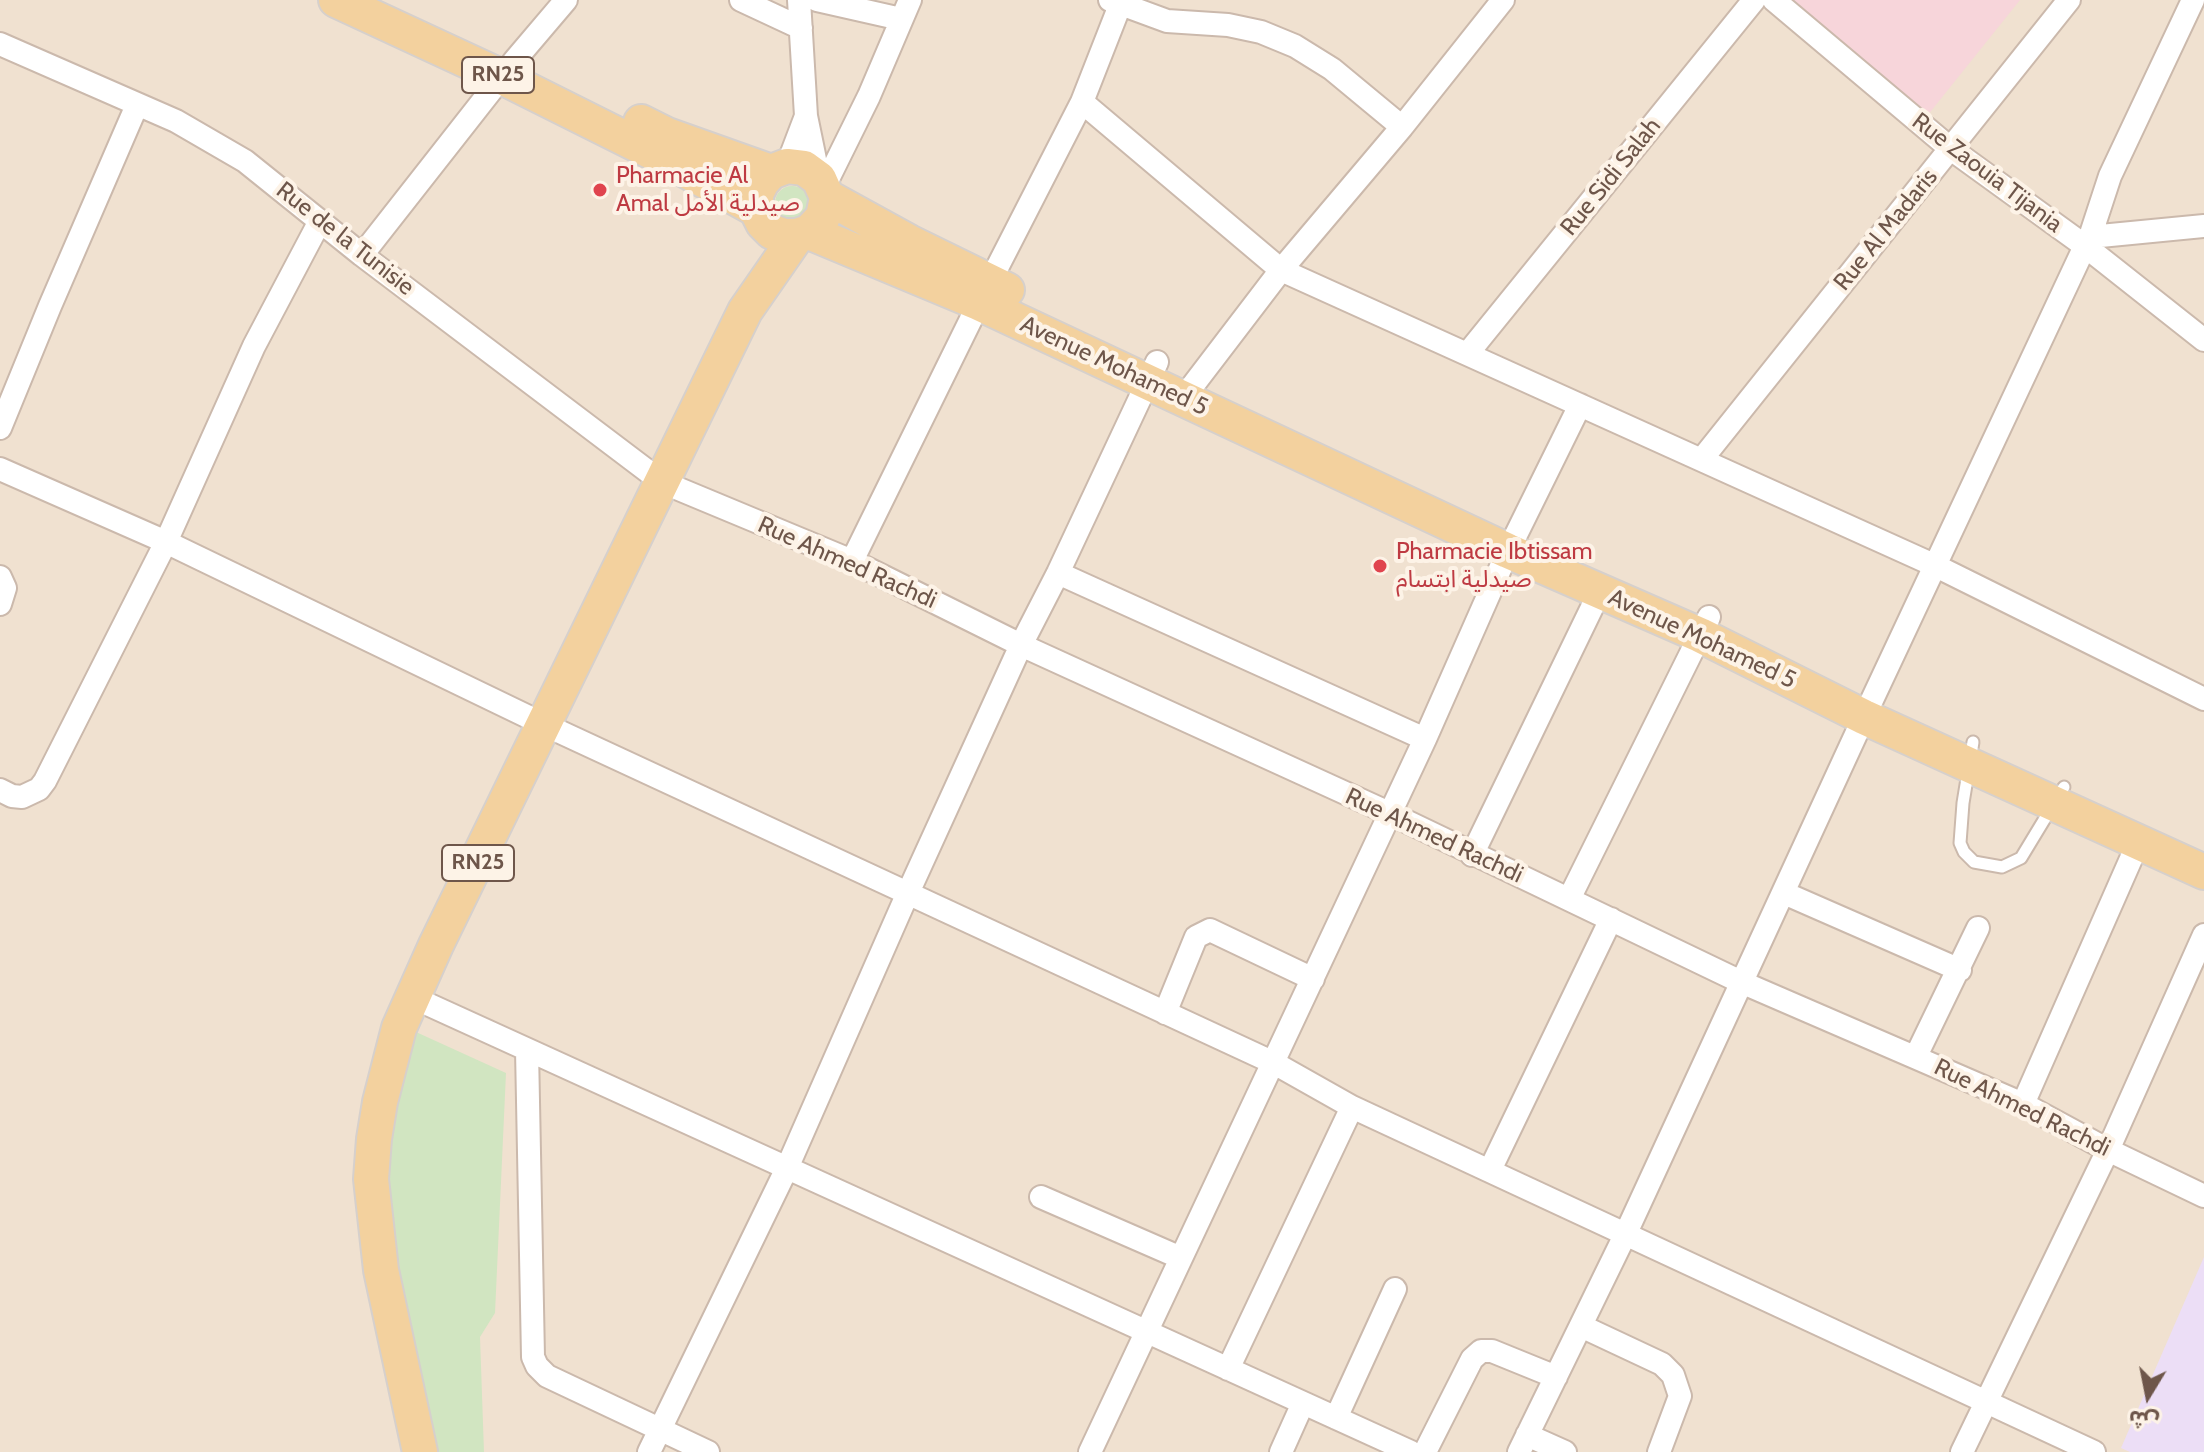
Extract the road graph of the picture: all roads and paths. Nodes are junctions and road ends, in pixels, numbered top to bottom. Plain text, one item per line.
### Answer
1 (384, 0) edge
2 (566, 0) edge
3 (741, 0) edge
4 (799, 0) edge
5 (817, 0) edge
6 (1503, 0) edge
7 (1754, 0) edge
8 (1774, 0) edge
9 (2069, 0) edge
10 (2193, 0) edge
11 (344, 2) edge
12 (1117, 2) edge
13 (905, 10) edge
14 (801, 28) junction
15 (0, 44) edge
16 (508, 68) junction
17 (1082, 102) junction
18 (137, 105) junction
19 (806, 116) junction
20 (1402, 127) junction
21 (662, 145) junction
22 (1951, 149) junction
23 (779, 169) junction
24 (823, 187) junction
25 (760, 216) junction
26 (320, 221) junction
27 (2204, 226) edge
28 (803, 234) junction
29 (2087, 242) junction
30 (362, 255) junction
31 (901, 255) junction
32 (1281, 270) junction
33 (984, 293) junction
34 (745, 311) junction
35 (2204, 340) edge
36 (1468, 353) junction
37 (1153, 372) junction
38 (1190, 389) junction
39 (1580, 405) junction
40 (0, 428) edge
41 (1702, 459) junction
42 (0, 469) edge
43 (662, 482) junction
44 (1512, 541) junction
45 (166, 542) junction
46 (852, 561) junction
47 (1936, 566) junction
48 (1058, 573) junction
49 (0, 577) edge
50 (1600, 591) junction
51 (0, 604) edge
52 (1705, 626) junction
53 (1021, 645) junction
54 (2204, 699) edge
55 (1868, 707) junction
56 (543, 724) junction
57 (1425, 739) junction
58 (1971, 752) junction
59 (0, 790) edge
60 (2059, 795) junction
61 (1389, 813) junction
62 (2138, 843) junction
63 (2204, 850) edge
64 (1472, 855) junction
65 (2204, 872) edge
66 (1784, 893) junction
67 (907, 895) junction
68 (1569, 899) junction
69 (1611, 919) junction
70 (1978, 928) dead end
71 (2204, 935) edge
72 (1960, 970) junction
73 (1313, 979) junction
74 (1741, 982) junction
75 (412, 997) junction
76 (1165, 1013) junction
77 (527, 1050) junction
78 (1916, 1056) junction
79 (1274, 1063) junction
80 (2023, 1104) junction
81 (1352, 1107) junction
82 (2108, 1150) junction
83 (787, 1168) junction
84 (1490, 1170) junction
85 (2204, 1196) edge
86 (1041, 1197) dead end
87 (1626, 1233) junction
88 (1181, 1258) junction
89 (1395, 1289) dead end
90 (1581, 1326) junction
91 (1147, 1331) junction
92 (1228, 1369) junction
93 (1556, 1377) junction
94 (1987, 1402) junction
95 (1303, 1403) junction
96 (1336, 1418) junction
97 (659, 1429) junction
98 (1523, 1443) edge
99 (1399, 1449) edge
100 (420, 1452) edge
101 (649, 1452) edge
102 (708, 1452) edge
103 (1090, 1452) edge
104 (1281, 1452) edge
105 (1425, 1452) edge
106 (1565, 1452) edge
107 (1659, 1452) edge
108 (1962, 1452) edge
109 (2094, 1452) edge

1 - 16 main road, RN25
2 - 16 street
3 - 14 street
4 - 14 street
5 - 13 street
6 - 20 street
7 - 36 street, Rue Sidi Salah
8 - 22 street, Rue Zaouia Tijania
9 - 22 street, Rue Al Madaris
10 - 29 street
11 - 16 main road, RN25
12 - 17 street
12 - 20 street
13 - 24 street
14 - 19 street
15 - 18 street, Rue de la Tunisie
16 - 21 main road, RN25
16 - 30 street
17 - 32 street
17 - 33 street
18 - 26 street, Rue de la Tunisie
18 - 40 street
19 - 23 street
19 - 24 street
20 - 32 street
21 - 23 main road, RN25
21 - 25 main road, RN25
22 - 29 street, Rue Zaouia Tijania
22 - 41 street, Rue Al Madaris
23 - 24 main road, RN25
23 - 25 main road, RN25
24 - 28 main road, RN25
24 - 31 main road
25 - 28 main road, RN25
25 - 34 main road, RN25
26 - 30 street, Rue de la Tunisie
26 - 45 street
27 - 29 street
28 - 31 main road
28 - 34 main road, RN25
29 - 35 street, Rue Zaouia Tijania
29 - 47 street
30 - 43 street, Rue de la Tunisie
31 - 33 main road, Avenue Mohamed 5
32 - 36 street
32 - 38 street
33 - 37 main road, Avenue Mohamed 5
33 - 46 street
34 - 43 main road, RN25
36 - 39 street
37 - 38 main road, Avenue Mohamed 5
37 - 48 street
38 - 44 main road, Avenue Mohamed 5
39 - 41 street
39 - 44 street
41 - 47 street
42 - 45 street
43 - 46 street, Rue Ahmed Rachdi
43 - 56 main road, RN25
44 - 50 main road, Avenue Mohamed 5
44 - 52 main road, Avenue Mohamed 5
44 - 57 street
45 - 56 street
45 - 59 street
46 - 53 street, Rue Ahmed Rachdi
47 - 54 street
47 - 55 street
48 - 53 street
48 - 57 street
49 - 51 street
50 - 52 main road, Avenue Mohamed 5
50 - 64 street
52 - 55 main road, Avenue Mohamed 5
52 - 68 street
53 - 61 street, Rue Ahmed Rachdi
53 - 67 street
55 - 58 main road, Avenue Mohamed 5
55 - 66 street
56 - 67 street
56 - 75 main road, RN25
57 - 61 street
58 - 60 main road, Avenue Mohamed 5
58 - 60 lane
60 - 62 main road, Avenue Mohamed 5
60 - 63 main road, Avenue Mohamed 5
61 - 64 street, Rue Ahmed Rachdi
61 - 73 street
62 - 65 main road, Avenue Mohamed 5
62 - 80 street
64 - 68 street, Rue Ahmed Rachdi
66 - 72 street
66 - 74 street
67 - 76 street
67 - 83 street
68 - 69 street, Rue Ahmed Rachdi
69 - 74 street, Rue Ahmed Rachdi
69 - 84 street
70 - 72 street
71 - 82 street
72 - 78 street
73 - 76 street
73 - 79 street
74 - 78 street, Rue Ahmed Rachdi
74 - 87 street
75 - 77 street
75 - 100 main road, RN25
76 - 79 street
77 - 83 street
77 - 97 street
78 - 80 street, Rue Ahmed Rachdi
79 - 81 street
79 - 88 street
80 - 82 street, Rue Ahmed Rachdi
81 - 84 street
81 - 92 street
82 - 85 street, Rue Ahmed Rachdi
82 - 94 street
83 - 91 street
83 - 97 street
84 - 87 street
86 - 88 street
87 - 90 street
87 - 94 street
88 - 91 street
89 - 96 street
90 - 93 street
90 - 107 street
91 - 92 street
91 - 103 street
92 - 95 street
93 - 98 street
93 - 105 street
94 - 108 street
94 - 109 street
95 - 96 street
95 - 104 street
96 - 99 street
97 - 101 street
97 - 102 street
98 - 106 street

